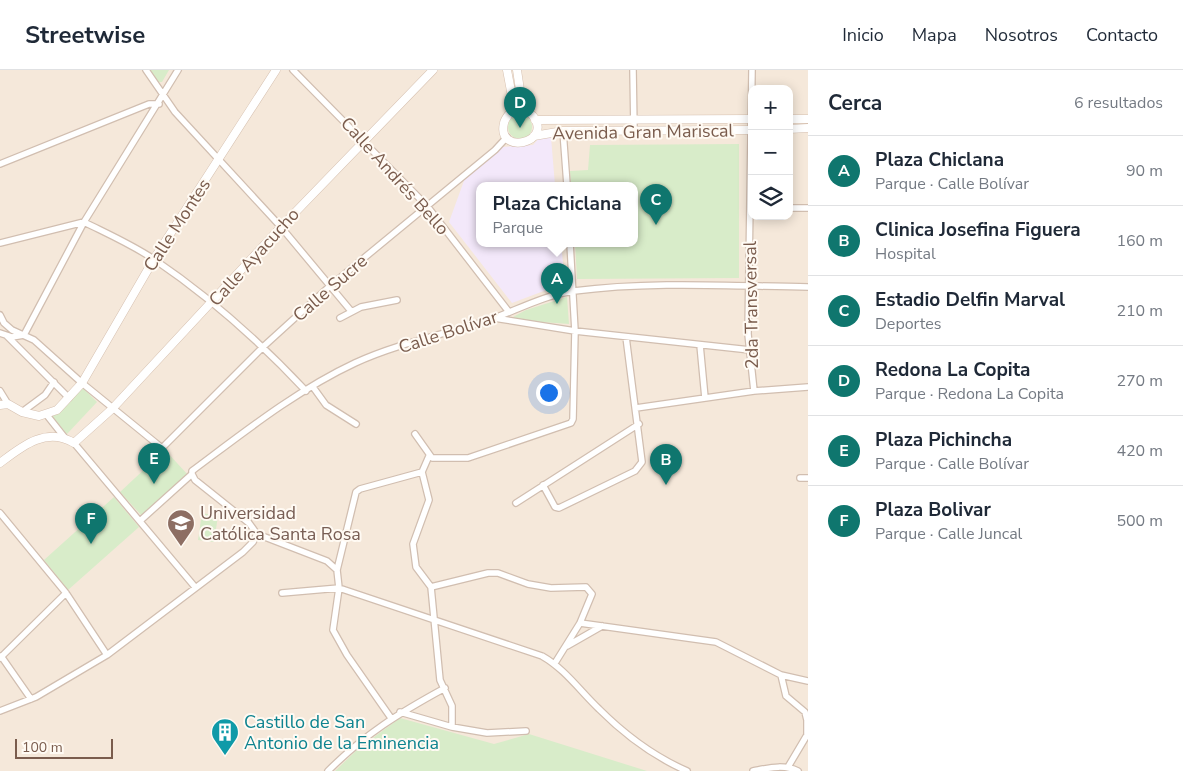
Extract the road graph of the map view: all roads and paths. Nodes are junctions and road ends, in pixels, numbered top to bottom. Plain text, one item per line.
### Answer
1 (146, 70) edge
2 (178, 70) edge
3 (276, 70) edge
4 (293, 70) edge
5 (433, 70) edge
6 (508, 70) edge
7 (517, 70) edge
8 (633, 70) edge
9 (752, 70) edge
10 (752, 85) edge
11 (163, 97) junction
12 (159, 104) junction
13 (511, 113) junction
14 (528, 113) junction
15 (808, 118) edge
16 (748, 119) edge
17 (793, 119) edge
18 (535, 120) junction
19 (634, 121) junction
20 (808, 128) edge
21 (793, 129) edge
22 (634, 130) junction
23 (748, 130) edge
24 (563, 132) junction
25 (534, 136) junction
26 (507, 137) junction
27 (364, 140) junction
28 (220, 158) junction
29 (0, 164) edge
30 (567, 182) edge
31 (427, 206) junction
32 (793, 208) edge
33 (808, 208) edge
34 (751, 220) edge
35 (84, 222) junction
36 (281, 226) junction
37 (0, 243) edge
38 (570, 247) edge
39 (154, 259) junction
40 (330, 286) junction
41 (749, 287) junction
42 (808, 287) edge
43 (573, 292) junction
44 (397, 300) dead end
45 (213, 302) junction
46 (351, 311) junction
47 (509, 312) junction
48 (0, 315) edge
49 (340, 318) dead end
50 (494, 318) junction
51 (575, 331) junction
52 (2, 333) edge
53 (24, 336) junction
54 (626, 337) junction
55 (700, 345) junction
56 (264, 346) junction
57 (750, 350) junction
58 (54, 382) junction
59 (82, 383) junction
60 (313, 387) junction
61 (808, 387) edge
62 (0, 391) edge
63 (306, 391) junction
64 (754, 391) junction
65 (69, 398) junction
66 (705, 398) junction
67 (4, 405) edge
68 (636, 408) junction
69 (112, 409) junction
70 (22, 412) junction
71 (46, 414) junction
72 (356, 424) dead end
73 (638, 424) junction
74 (415, 434) dead end
75 (65, 438) junction
76 (74, 443) junction
77 (429, 456) junction
78 (0, 463) edge
79 (422, 472) junction
80 (192, 474) junction
81 (800, 478) dead end
82 (808, 478) edge
83 (543, 485) junction
84 (516, 503) dead end
85 (0, 513) edge
86 (141, 520) junction
87 (257, 534) junction
88 (337, 570) junction
89 (195, 586) junction
90 (339, 588) junction
91 (431, 588) junction
92 (66, 593) junction
93 (282, 593) dead end
94 (433, 620) junction
95 (580, 623) junction
96 (602, 626) junction
97 (565, 647) junction
98 (108, 655) junction
99 (0, 657) edge
100 (554, 663) junction
101 (781, 676) junction
102 (808, 681) edge
103 (445, 688) junction
104 (31, 699) junction
105 (0, 711) edge
106 (400, 712) junction
107 (807, 713) edge
108 (391, 718) junction
109 (452, 726) junction
110 (526, 731) dead end
111 (808, 734) edge
112 (788, 767) junction
113 (328, 771) edge
114 (687, 771) edge
115 (752, 771) edge
116 (798, 771) edge

1 - 11 street
2 - 11 street
3 - 28 street, Calle Montes
4 - 27 street, Calle Andrés Bello
5 - 27 street, Calle Ayacucho
6 - 13 street
7 - 14 street
8 - 19 street
9 - 10 street, 2da Transversal
11 - 12 street
11 - 28 street
12 - 29 street
12 - 35 street
13 - 14 street
13 - 26 street
14 - 18 street
15 - 17 street
16 - 19 street, Avenida Gran Mariscal
18 - 19 street, Avenida Gran Mariscal
18 - 25 street
19 - 22 street
20 - 21 street
22 - 23 street, Avenida Gran Mariscal
22 - 24 street, Avenida Gran Mariscal
24 - 25 street, Avenida Gran Mariscal
24 - 30 street
25 - 26 street
26 - 31 street, Calle Sucre
27 - 31 street, Calle Andrés Bello
27 - 36 street, Calle Ayacucho
28 - 36 street
28 - 39 street, Calle Montes
31 - 40 street, Calle Sucre
31 - 47 street, Calle Andrés Bello
32 - 33 street
34 - 41 street, 2da Transversal
35 - 37 street
35 - 39 street
35 - 53 street
36 - 40 street
36 - 45 street, Calle Ayacucho
38 - 43 street
39 - 45 street
39 - 59 street, Calle Montes
40 - 46 street
40 - 56 street, Calle Sucre
41 - 42 street, Calle Bolívar
41 - 43 street, Calle Bolívar
41 - 57 street, 2da Transversal
43 - 47 street, Calle Bolívar
43 - 51 street
44 - 46 street
45 - 56 street
45 - 69 street, Calle Ayacucho
46 - 49 street
47 - 50 street, Calle Bolívar
48 - 53 street
50 - 51 street
50 - 60 street, Calle Bolívar
51 - 54 street
51 - 77 street
52 - 53 street
52 - 58 street
53 - 59 street
54 - 55 street
54 - 68 street
55 - 57 street
55 - 66 street
56 - 63 street
56 - 69 street, Calle Sucre
57 - 64 street, 2da Transversal
58 - 65 street
58 - 70 street
59 - 65 street, Calle Montes
59 - 69 street
60 - 63 street, Calle Bolívar
60 - 72 street
61 - 64 street
62 - 67 street
63 - 80 street, Calle Bolívar
64 - 66 street
65 - 71 street, Calle Montes
66 - 68 street
67 - 70 street
68 - 73 street
69 - 76 street, Calle Ayacucho
70 - 71 street
71 - 75 street
73 - 83 street
73 - 83 street
74 - 77 street
75 - 76 street
75 - 78 street
76 - 86 street
77 - 79 street
79 - 88 street
79 - 91 street
80 - 86 street, Calle Bolívar
80 - 87 street
81 - 82 street
83 - 84 street
85 - 92 street
86 - 89 street
87 - 88 street
87 - 89 street
88 - 90 street
89 - 98 street
90 - 93 street
90 - 94 street
90 - 108 street
91 - 94 street
91 - 95 street
92 - 98 street
92 - 99 street
94 - 100 street
94 - 103 street
95 - 96 street
95 - 97 street
96 - 97 street
96 - 101 street
97 - 100 street
98 - 104 street
99 - 104 street
100 - 114 street
101 - 102 street
101 - 107 street
103 - 106 street
103 - 109 street
104 - 105 street
106 - 108 street
106 - 109 street
107 - 111 street
108 - 113 street
109 - 110 street
111 - 112 street
112 - 115 street
112 - 116 street

